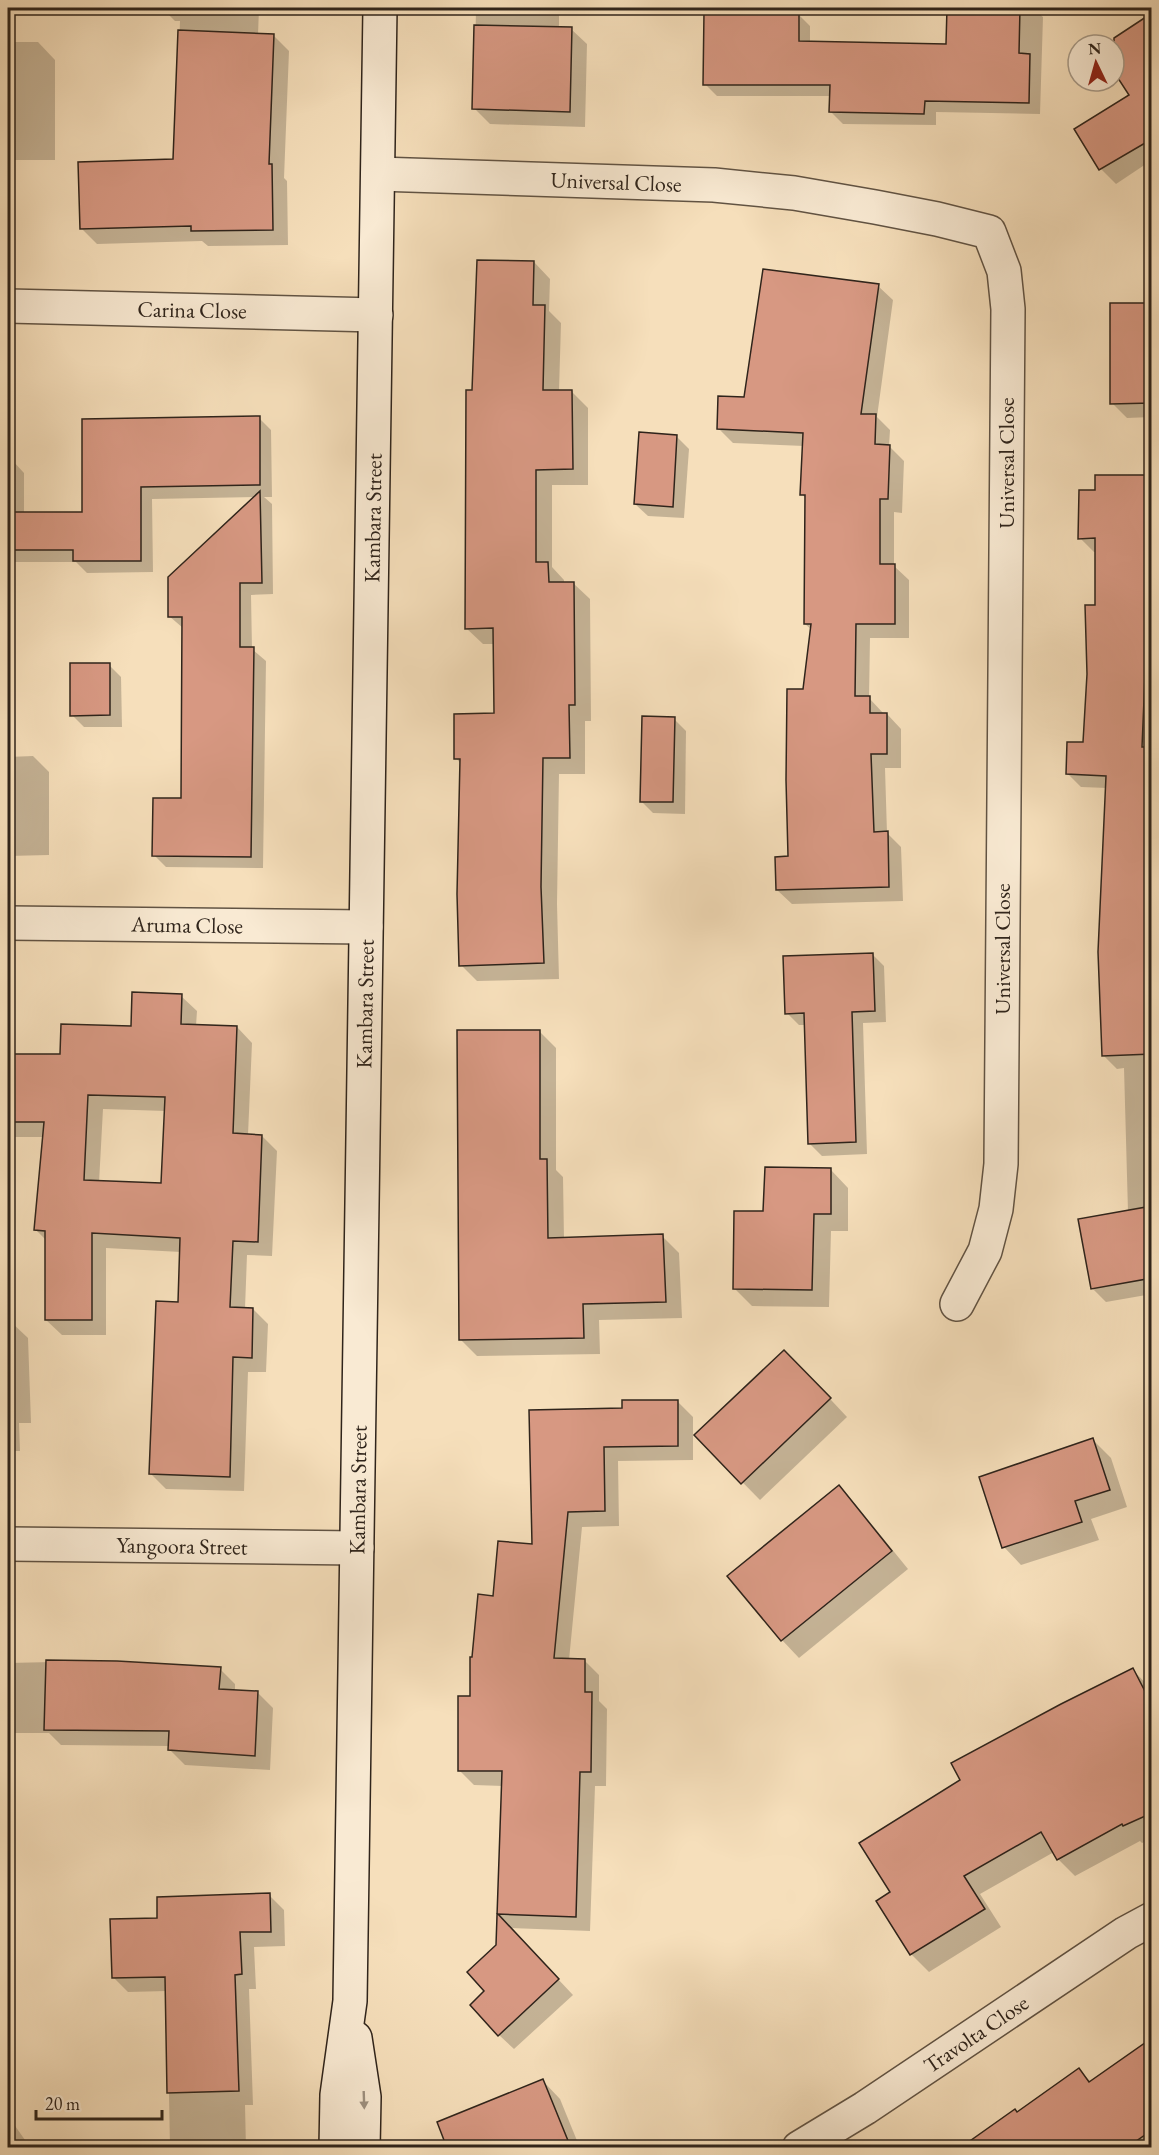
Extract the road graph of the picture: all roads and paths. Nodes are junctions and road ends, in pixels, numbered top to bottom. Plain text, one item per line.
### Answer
1 (380, 8) edge
2 (378, 174) junction
3 (8, 306) edge
4 (376, 315) junction
5 (8, 923) edge
6 (366, 927) junction
7 (957, 1304) dead end
8 (8, 1544) edge
9 (357, 1548) junction
10 (1152, 1919) edge
11 (350, 2001) junction
12 (336, 2148) edge
13 (363, 2148) edge
14 (799, 2148) edge

1 - 2 street, Kambara Street
2 - 4 street, Kambara Street
2 - 7 street, Universal Close
3 - 4 street, Carina Close
4 - 6 street, Kambara Street
5 - 6 street, Aruma Close
6 - 9 street, Kambara Street
8 - 9 street, Yangoora Street
9 - 11 street, Kambara Street
10 - 14 street, Travolta Close
11 - 12 street, Kambara Street
11 -> 13 street, Kambara Street

